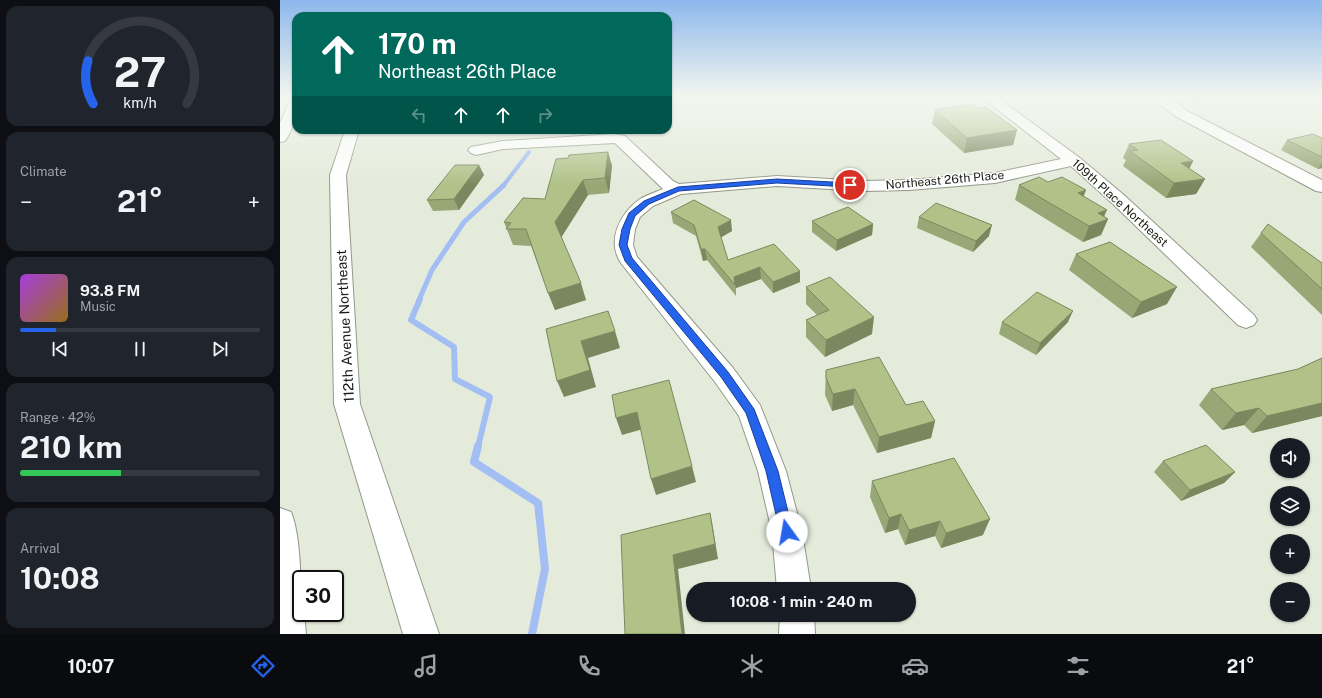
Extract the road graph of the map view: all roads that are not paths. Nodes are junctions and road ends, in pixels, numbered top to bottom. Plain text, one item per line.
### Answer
1 (286, 126) edge
2 (291, 126) edge
3 (1026, 126) edge
4 (1204, 126) edge
5 (351, 134) edge
6 (280, 138) edge
7 (280, 143) edge
8 (476, 150) dead end
9 (1074, 161) junction
10 (1322, 187) edge
11 (678, 189) junction
12 (1246, 320) dead end
13 (280, 522) edge
14 (793, 582) edge
15 (797, 622) edge
16 (288, 634) edge
17 (421, 634) edge
18 (797, 634) edge

1 - 6 main road
2 - 7 main road
3 - 9 main road, 109th Place Northeast
4 - 10 main road
5 - 17 main road, 112th Avenue Northeast
8 - 11 main road
9 - 11 main road, Northeast 26th Place
9 - 12 main road, 109th Place Northeast
11 - 14 main road, Northeast 26th Place
13 - 16 main road
15 - 18 main road

